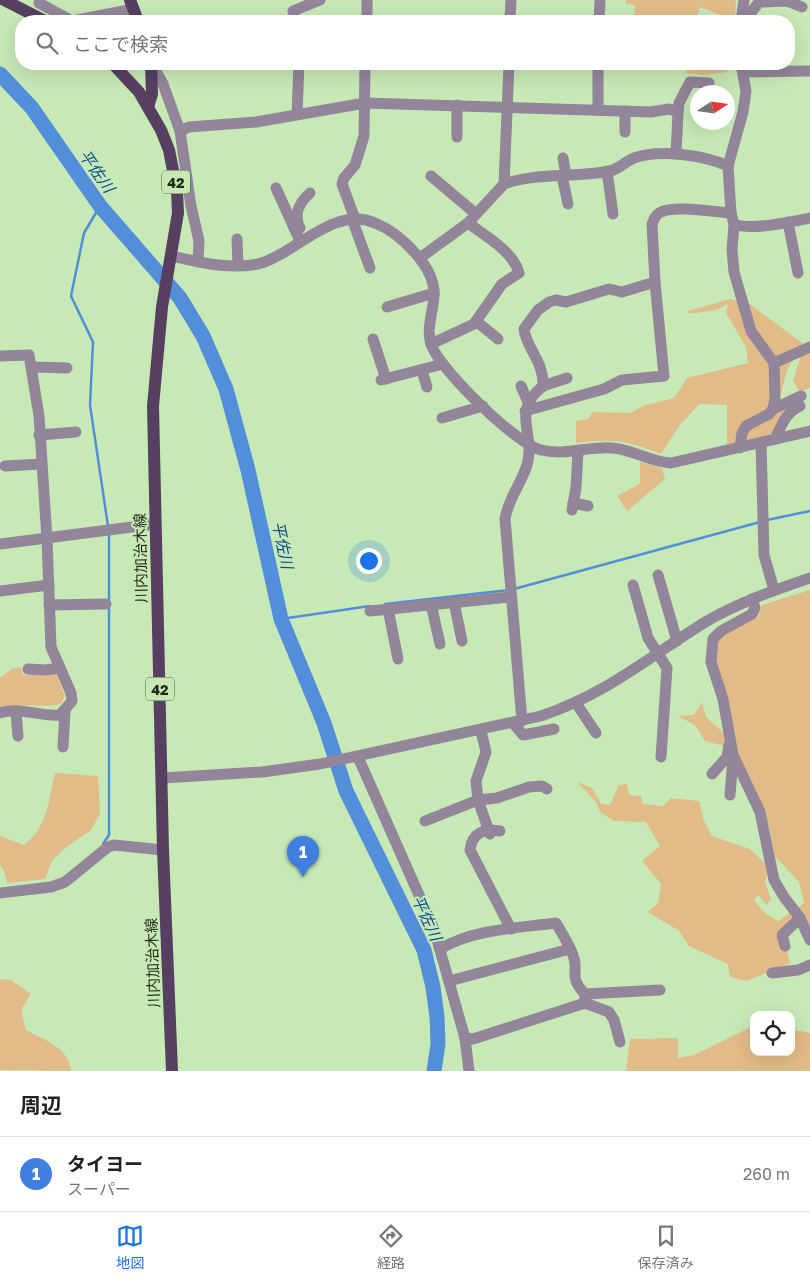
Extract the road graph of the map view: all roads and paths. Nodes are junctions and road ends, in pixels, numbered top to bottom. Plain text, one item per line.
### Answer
1 (4, 0) edge
2 (320, 0) edge
3 (367, 0) edge
4 (510, 0) edge
5 (600, 0) edge
6 (744, 0) edge
7 (760, 1) edge
8 (39, 3) dead end
9 (306, 3) edge
10 (802, 7) dead end
11 (134, 10) edge
12 (33, 15) edge
13 (61, 15) edge
14 (106, 15) edge
15 (294, 15) edge
16 (366, 15) edge
17 (510, 15) edge
18 (599, 15) edge
19 (742, 15) edge
20 (750, 15) edge
21 (120, 70) edge
22 (121, 70) edge
23 (147, 70) edge
24 (151, 70) edge
25 (155, 70) edge
26 (299, 70) edge
27 (365, 70) edge
28 (509, 70) edge
29 (598, 70) edge
30 (742, 70) edge
31 (787, 70) edge
32 (810, 71) edge
33 (709, 83) dead end
34 (365, 103) junction
35 (457, 105) junction
36 (148, 106) junction
37 (507, 106) junction
38 (598, 110) junction
39 (625, 111) junction
40 (678, 112) junction
41 (297, 114) junction
42 (180, 131) junction
43 (625, 132) dead end
44 (457, 136) dead end
45 (676, 154) junction
46 (563, 158) dead end
47 (728, 166) junction
48 (359, 172) dead end
49 (607, 172) junction
50 (564, 175) junction
51 (431, 176) dead end
52 (342, 184) junction
53 (504, 184) junction
54 (276, 188) dead end
55 (310, 193) dead end
56 (568, 204) dead end
57 (613, 214) dead end
58 (810, 218) edge
59 (354, 219) junction
60 (472, 219) junction
61 (732, 219) junction
62 (788, 222) junction
63 (237, 239) dead end
64 (303, 240) junction
65 (420, 258) junction
66 (171, 260) junction
67 (198, 262) junction
68 (238, 266) junction
69 (370, 268) dead end
70 (798, 273) dead end
71 (655, 282) junction
72 (434, 293) junction
73 (387, 307) dead end
74 (476, 321) junction
75 (374, 339) dead end
76 (498, 339) dead end
77 (431, 344) junction
78 (810, 347) edge
79 (0, 356) edge
80 (774, 363) junction
81 (443, 364) junction
82 (32, 366) junction
83 (66, 368) dead end
84 (422, 371) junction
85 (567, 378) dead end
86 (522, 386) dead end
87 (543, 386) junction
88 (426, 387) dead end
89 (483, 406) junction
90 (527, 407) junction
91 (773, 409) junction
92 (442, 418) dead end
93 (810, 431) edge
94 (76, 432) dead end
95 (39, 435) junction
96 (775, 439) junction
97 (761, 443) junction
98 (530, 446) junction
99 (740, 448) junction
100 (578, 451) junction
101 (41, 464) junction
102 (5, 466) dead end
103 (588, 506) dead end
104 (155, 524) junction
105 (47, 539) junction
106 (0, 544) edge
107 (658, 575) dead end
108 (810, 578) edge
109 (48, 585) junction
110 (633, 585) dead end
111 (774, 590) junction
112 (0, 591) edge
113 (510, 592) junction
114 (752, 599) junction
115 (454, 602) junction
116 (106, 604) dead end
117 (431, 604) junction
118 (49, 605) junction
119 (388, 609) junction
120 (370, 611) dead end
121 (462, 641) dead end
122 (677, 641) junction
123 (440, 644) dead end
124 (658, 655) junction
125 (398, 659) dead end
126 (28, 668) dead end
127 (60, 668) junction
128 (576, 703) junction
129 (64, 711) junction
130 (16, 712) junction
131 (0, 713) edge
132 (518, 722) junction
133 (554, 729) dead end
134 (481, 730) junction
135 (596, 733) dead end
136 (18, 736) dead end
137 (730, 736) junction
138 (63, 747) dead end
139 (733, 755) junction
140 (356, 757) junction
141 (661, 757) dead end
142 (712, 774) dead end
143 (162, 778) junction
144 (547, 789) dead end
145 (730, 795) dead end
146 (478, 800) junction
147 (425, 820) dead end
148 (163, 850) junction
149 (772, 873) junction
150 (0, 893) edge
151 (776, 900) dead end
152 (800, 918) junction
153 (511, 929) junction
154 (810, 940) edge
155 (784, 946) dead end
156 (440, 949) junction
157 (570, 949) junction
158 (810, 965) edge
159 (772, 973) dead end
160 (449, 982) junction
161 (660, 990) dead end
162 (585, 999) junction
163 (465, 1038) junction
164 (620, 1042) dead end
165 (172, 1071) edge
166 (469, 1071) edge

1 - 12 main road
2 - 9 street
3 - 16 street
4 - 17 street
5 - 18 street
6 - 19 street
7 - 10 street
7 - 20 street
8 - 13 street
9 - 15 street
11 - 14 street
21 - 36 main road, 川内加治木線 / 42
22 - 23 main road
24 - 36 main road
25 - 42 street
26 - 41 street
27 - 34 street
28 - 37 street
29 - 38 street
30 - 47 street
31 - 32 street
33 - 40 street
34 - 35 street
34 - 41 street
34 - 52 street
35 - 37 street
35 - 44 street
36 - 66 main road, 川内加治木線 / 42
37 - 38 street
37 - 53 street
38 - 39 street
39 - 40 street
39 - 43 street
40 - 45 street
41 - 42 street
42 - 67 street
45 - 47 street
45 - 49 street
46 - 50 street
47 - 61 street
48 - 52 street
49 - 50 street
49 - 57 street
50 - 53 street
50 - 56 street
51 - 60 street
52 - 59 street
53 - 60 street
54 - 64 street
55 - 64 street
58 - 62 street
59 - 64 street
59 - 65 street
59 - 69 street
60 - 65 street
60 - 74 street
61 - 62 street
61 - 71 street
61 - 80 street
62 - 70 street
63 - 68 street
64 - 68 street
65 - 72 street
66 - 67 street
66 - 104 main road, 川内加治木線 / 42
67 - 68 street
71 - 87 street
71 - 90 street
72 - 73 street
72 - 77 street
74 - 76 street
74 - 77 street
75 - 84 street
77 - 81 street
78 - 80 street
79 - 82 street
80 - 91 street
81 - 84 street
81 - 89 street
82 - 83 street
82 - 95 street
84 - 88 street
85 - 87 street
86 - 90 street
87 - 90 street
89 - 92 street
89 - 98 street
90 - 98 street
91 - 96 street
91 - 99 street
93 - 96 street
94 - 95 street
95 - 101 street
96 - 97 street
97 - 99 street
97 - 111 street
98 - 100 street
98 - 113 street
99 - 100 street
100 - 103 street
101 - 102 street
101 - 105 street
104 - 105 street
104 - 143 main road, 川内加治木線 / 42
105 - 106 street
105 - 109 street
107 - 122 street
108 - 111 street
109 - 112 street
109 - 118 street
110 - 124 street
111 - 114 street
113 - 115 street
113 - 132 street
114 - 122 street
114 - 137 street
115 - 117 street
115 - 121 street
116 - 118 street
117 - 119 street
117 - 123 street
118 - 127 street
119 - 120 street
119 - 125 street
122 - 124 street
124 - 128 street
124 - 141 street
126 - 127 street
127 - 129 street
128 - 132 street
128 - 135 street
129 - 130 street
129 - 138 street
130 - 131 street
130 - 136 street
132 - 133 street
132 - 134 street
134 - 140 street
134 - 146 street
137 - 139 street
137 - 142 street
139 - 145 street
139 - 149 street
140 - 143 street
140 - 156 street
143 - 148 main road, 川内加治木線 / 42
144 - 146 street
146 - 147 street
146 - 153 street
148 - 150 street
148 - 165 main road, 川内加治木線 / 42
149 - 151 street
149 - 152 street
152 - 154 street
152 - 155 street
153 - 156 street
153 - 157 street
156 - 160 street
157 - 160 street
157 - 162 street
158 - 159 street
160 - 163 street
161 - 162 street
162 - 163 street
162 - 164 street
163 - 166 street

